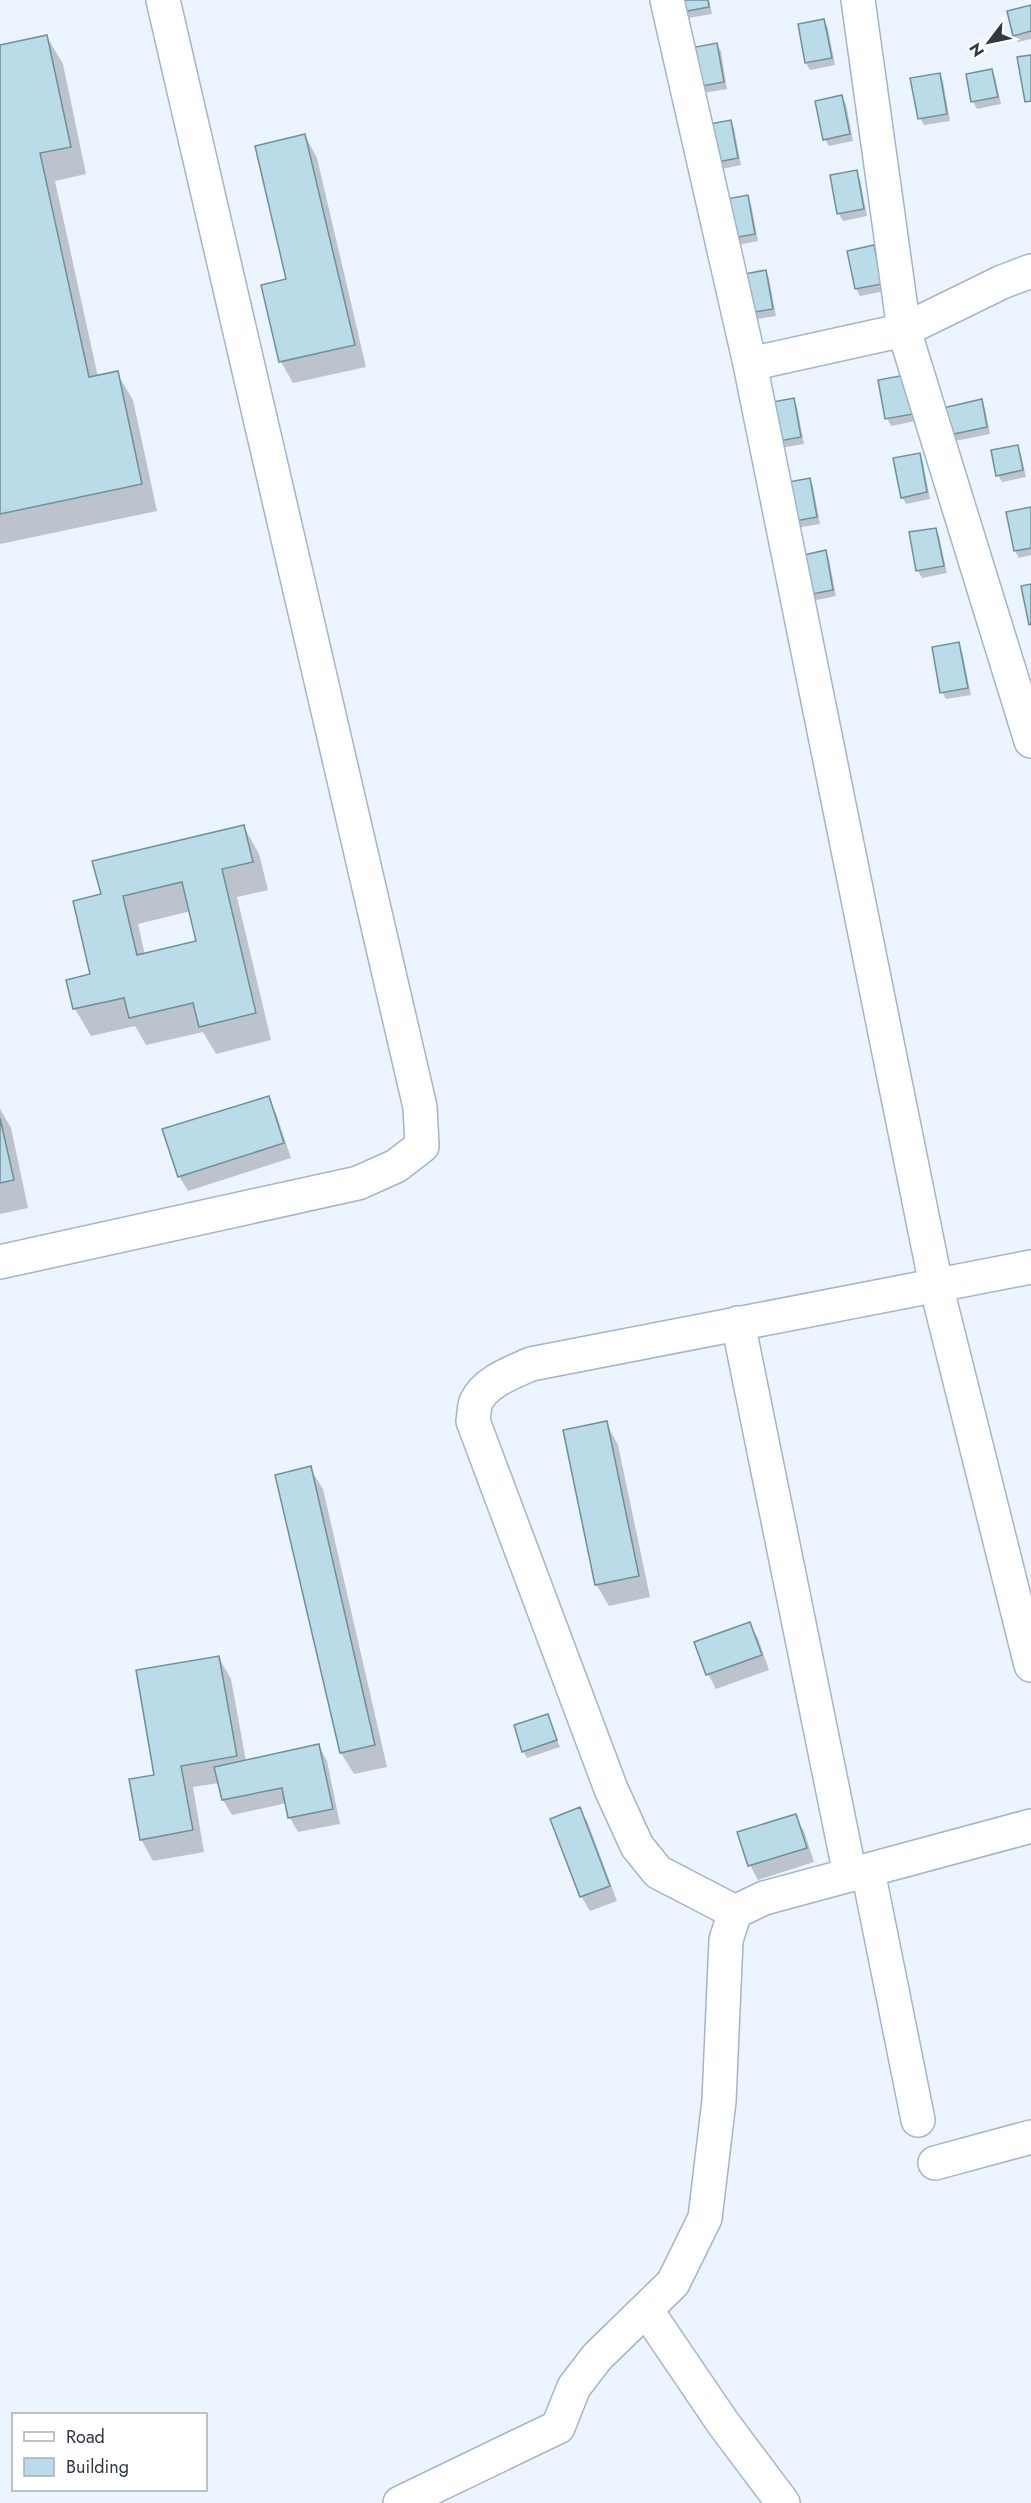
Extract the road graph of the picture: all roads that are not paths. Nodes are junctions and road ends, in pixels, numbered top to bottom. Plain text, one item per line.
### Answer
1 (163, 0) edge
2 (668, 0) edge
3 (858, 0) edge
4 (1031, 271) edge
5 (904, 330) junction
6 (750, 364) junction
7 (1031, 741) edge
8 (0, 1262) edge
9 (1031, 1267) edge
10 (936, 1285) junction
11 (738, 1323) junction
12 (1031, 1665) edge
13 (1031, 1826) edge
14 (859, 1873) junction
15 (735, 1912) junction
16 (918, 2120) dead end
17 (1031, 2137) edge
18 (935, 2163) dead end
19 (647, 2311) junction
20 (404, 2502) edge
21 (783, 2503) edge

1 - 8 street
2 - 6 street
3 - 5 street
4 - 5 street
5 - 6 street
5 - 7 street
6 - 10 street
9 - 10 street
10 - 11 street
10 - 12 street
11 - 14 street
11 - 15 street
13 - 14 street
14 - 15 street
14 - 16 street
15 - 19 street
17 - 18 street
19 - 20 street
19 - 21 street

